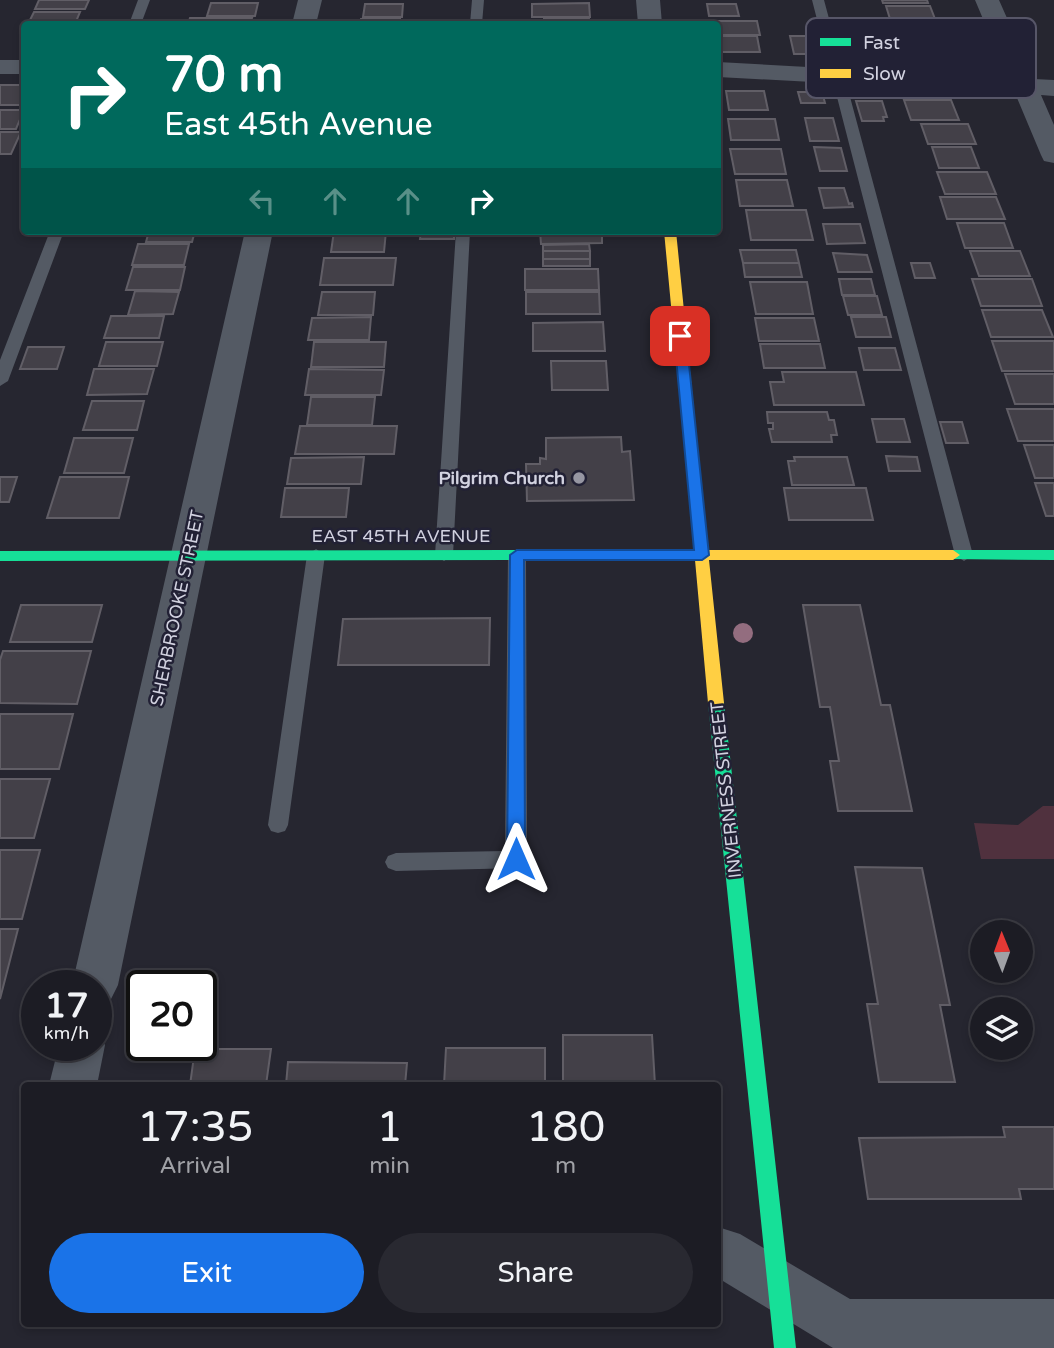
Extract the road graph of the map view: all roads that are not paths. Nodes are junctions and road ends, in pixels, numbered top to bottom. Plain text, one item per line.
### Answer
1 (144, 0) edge
2 (310, 0) edge
3 (478, 0) edge
4 (648, 0) edge
5 (818, 0) edge
6 (987, 0) edge
7 (822, 18) edge
8 (995, 18) edge
9 (136, 21) edge
10 (305, 21) edge
11 (476, 21) edge
12 (650, 21) edge
13 (0, 67) edge
14 (21, 67) edge
15 (721, 70) edge
16 (806, 75) edge
17 (1036, 87) edge
18 (1054, 88) edge
19 (843, 98) edge
20 (1030, 98) edge
21 (1054, 155) edge
22 (55, 235) edge
23 (257, 235) edge
24 (463, 235) edge
25 (670, 235) edge
26 (0, 381) edge
27 (188, 555) junction
28 (316, 555) junction
29 (444, 555) junction
30 (517, 555) junction
31 (702, 555) junction
32 (964, 555) junction
33 (1054, 555) edge
34 (0, 556) edge
35 (278, 825) dead end
36 (396, 862) dead end
37 (98, 970) edge
38 (78, 1061) edge
39 (74, 1082) edge
40 (721, 1252) edge
41 (779, 1288) junction
42 (1054, 1326) edge
43 (785, 1348) edge

1 - 9 lane
2 - 10 street
3 - 11 lane
4 - 12 street
5 - 7 lane
6 - 8 street
13 - 14 street
15 - 16 street
17 - 18 street
19 - 32 lane
20 - 21 street
22 - 26 lane
23 - 27 street, SHERBROOKE STREET
24 - 29 lane
25 - 31 street, INVERNESS STREET
27 - 28 street, EAST 45TH AVENUE
27 - 34 street, EAST 45TH AVENUE
27 - 37 street, SHERBROOKE STREET
28 - 29 street, EAST 45TH AVENUE
28 - 35 lane
29 - 30 street, EAST 45TH AVENUE
30 - 31 street, EAST 45TH AVENUE
30 - 36 lane
31 - 32 street, EAST 45TH AVENUE
31 - 41 street, INVERNESS STREET
32 - 33 street, EAST 45TH AVENUE
38 - 39 street
40 - 41 street
41 - 42 street
41 - 43 street, INVERNESS STREET

